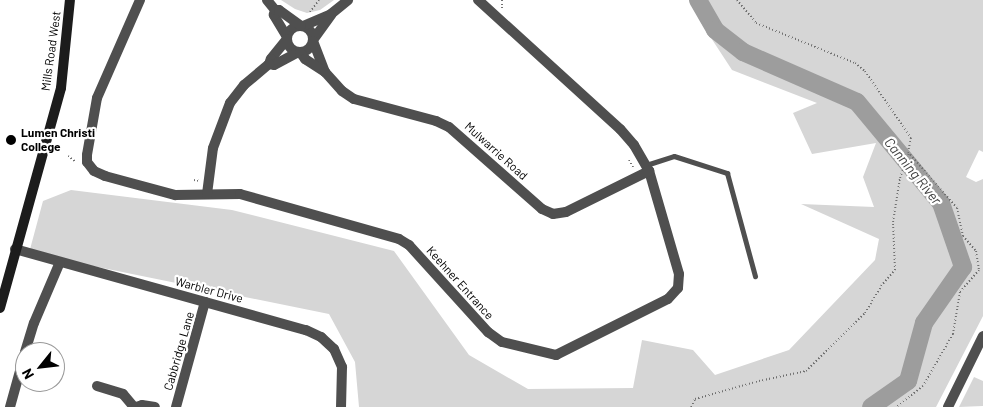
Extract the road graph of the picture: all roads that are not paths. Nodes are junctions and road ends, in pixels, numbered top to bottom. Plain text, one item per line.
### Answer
1 (70, 0) edge
2 (140, 0) edge
3 (267, 0) edge
4 (348, 0) edge
5 (478, 0) edge
6 (275, 10) junction
7 (331, 14) junction
8 (302, 26) junction
9 (287, 38) junction
10 (313, 40) junction
11 (299, 52) junction
12 (269, 64) junction
13 (325, 72) junction
14 (648, 168) junction
15 (207, 194) junction
16 (15, 249) junction
17 (60, 262) junction
18 (755, 276) dead end
19 (205, 302) junction
20 (0, 308) edge
21 (983, 336) edge
22 (28, 342) edge
23 (97, 386) dead end
24 (15, 389) edge
25 (10, 407) edge
26 (135, 407) edge
27 (155, 407) edge
28 (176, 407) edge
29 (341, 407) edge
30 (948, 407) edge

1 - 16 main road, Mills Road West
2 - 15 street, Keehner Entrance
3 - 6 street
4 - 7 street
5 - 14 street, Keehner Entrance
6 - 8 street
6 - 9 street
7 - 8 street
7 - 10 street
8 - 9 street
8 - 10 street
9 - 11 street
9 - 12 street
10 - 11 street
10 - 13 street, Mulwarrie Road
11 - 12 street
11 - 13 street, Mulwarrie Road
12 - 15 street
13 - 14 street, Mulwarrie Road
14 - 15 street, Keehner Entrance
14 - 18 lane
16 - 17 street, Warbler Drive
16 - 20 main road, Mills Road West
17 - 19 street, Warbler Drive
17 - 22 street
19 - 28 street, Cabbridge Lane
19 - 29 street, Warbler Drive
21 - 30 street
23 - 26 street
24 - 25 street
26 - 27 street

